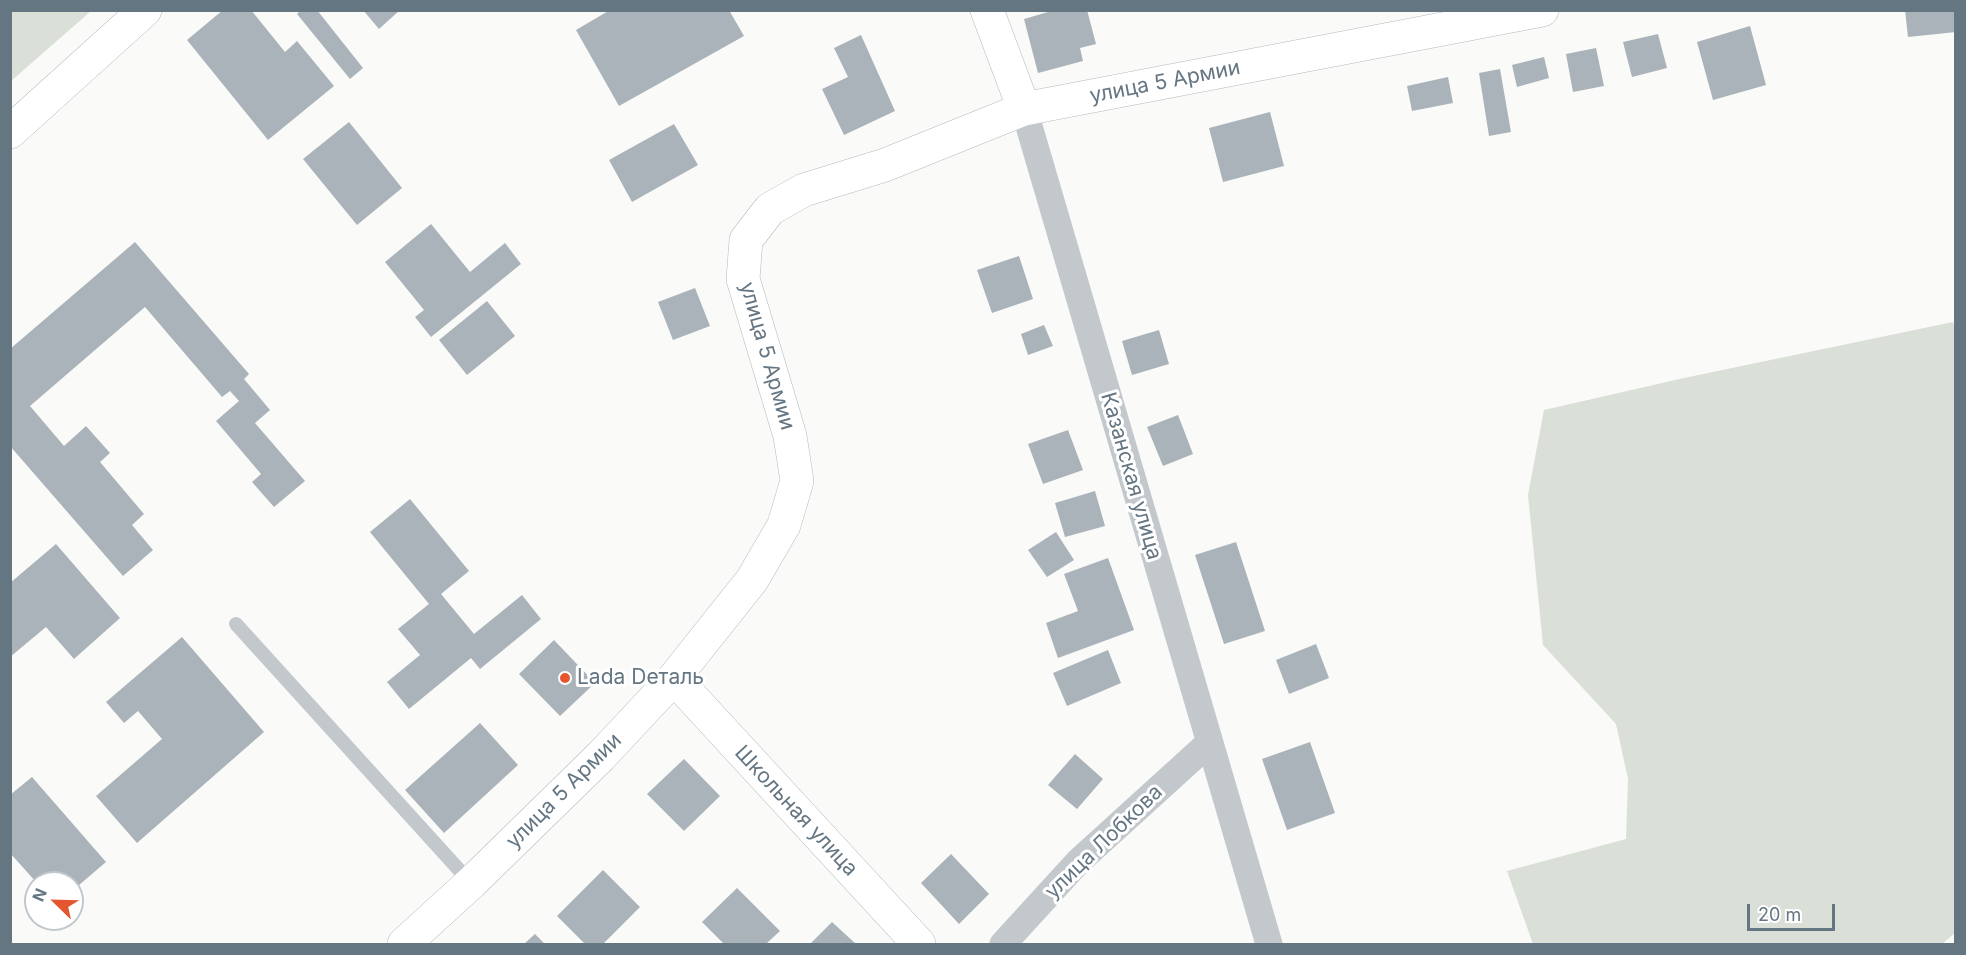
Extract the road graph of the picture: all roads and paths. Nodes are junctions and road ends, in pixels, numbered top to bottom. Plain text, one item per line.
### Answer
1 (987, 10) edge
2 (1542, 10) edge
3 (135, 14) edge
4 (1024, 109) junction
5 (10, 132) edge
6 (236, 624) dead end
7 (674, 678) junction
8 (1209, 743) junction
9 (471, 883) junction
10 (404, 945) edge
11 (919, 945) edge
12 (1003, 945) edge
13 (1269, 945) edge

1 - 4 main road, Казанская улица
2 - 4 main road, улица 5 Армии
3 - 5 main road
4 - 7 main road, улица 5 Армии
4 - 8 street, Казанская улица
6 - 9 lane
7 - 9 main road, улица 5 Армии
7 - 11 main road, Школьная улица
8 - 12 street, улица Лобкова
8 - 13 street, Казанская улица
9 - 10 main road, улица 5 Армии

